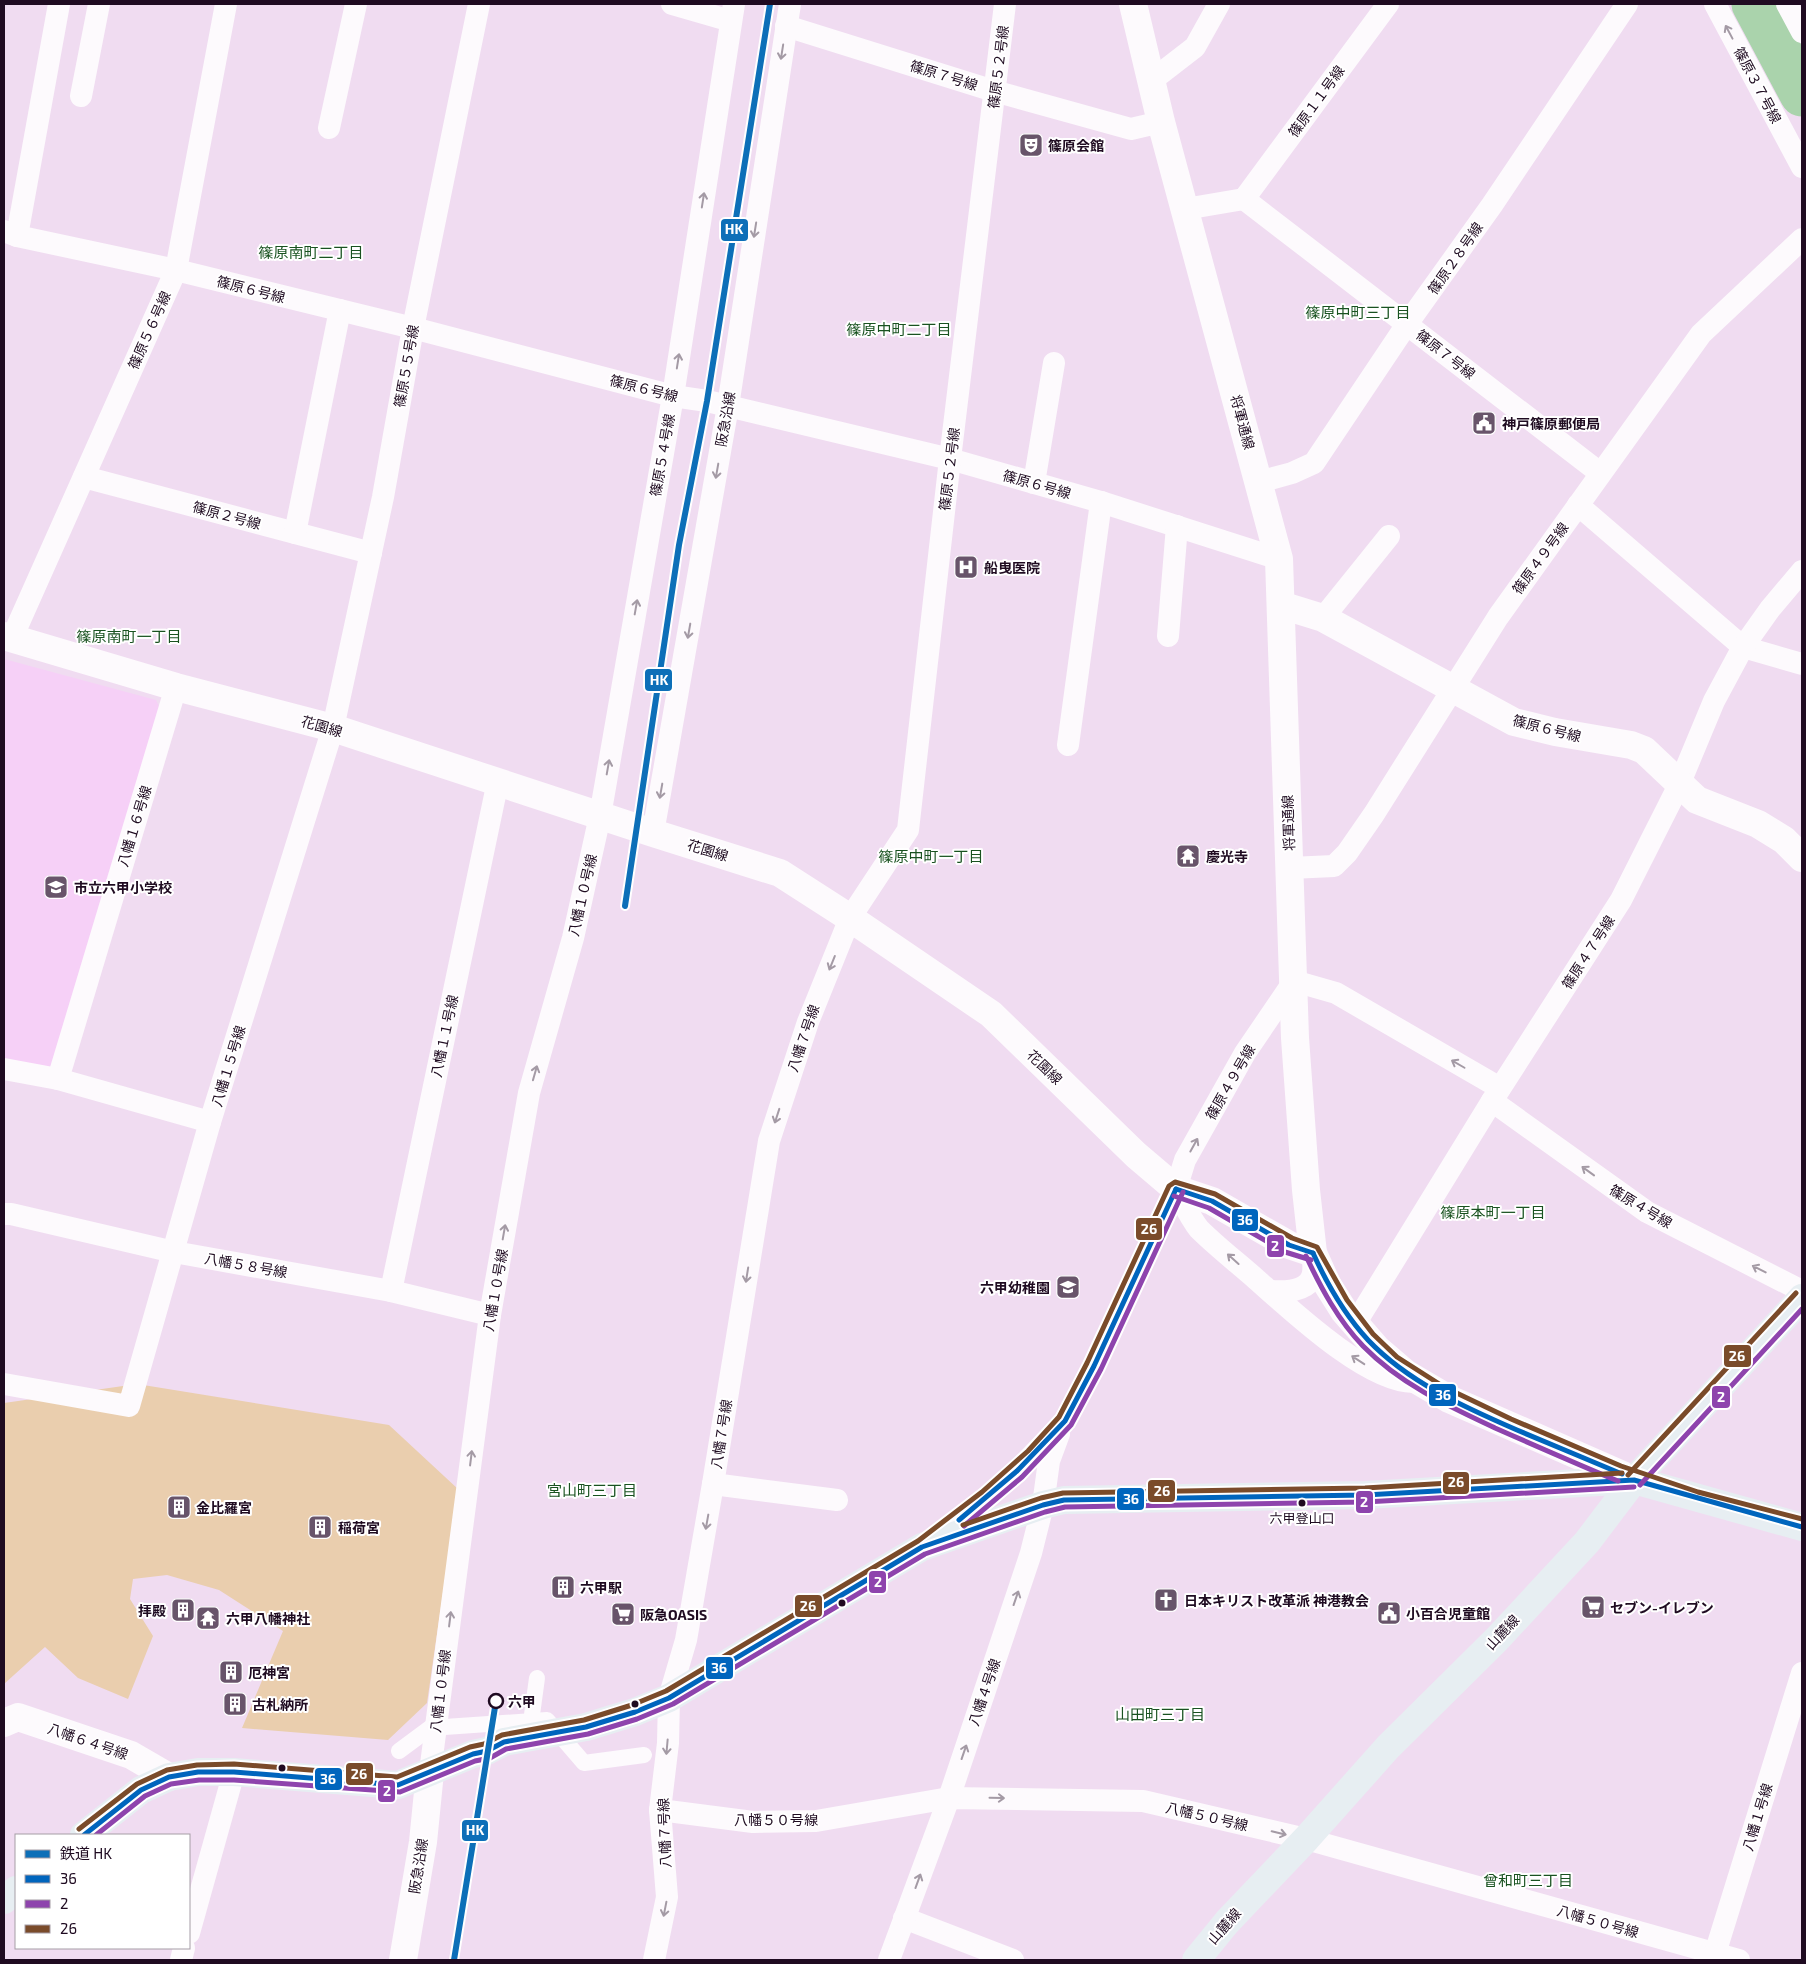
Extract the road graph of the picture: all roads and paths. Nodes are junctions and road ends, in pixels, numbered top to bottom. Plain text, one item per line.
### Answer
1 (59, 4) edge
2 (99, 4) edge
3 (226, 4) edge
4 (356, 4) edge
5 (479, 4) edge
6 (672, 4) edge
7 (790, 4) edge
8 (1005, 4) edge
9 (1133, 4) edge
10 (1219, 4) edge
11 (1388, 4) edge
12 (1627, 4) edge
13 (1714, 4) edge
14 (1787, 4) edge
15 (733, 12) edge
16 (786, 26) junction
17 (1802, 32) edge
18 (1151, 81) junction
19 (994, 91) junction
20 (81, 96) dead end
21 (1161, 122) junction
22 (329, 128) dead end
23 (1802, 167) edge
24 (1244, 199) junction
25 (1186, 209) junction
26 (10, 234) edge
27 (1802, 239) edge
28 (176, 270) junction
29 (340, 310) junction
30 (1408, 324) junction
31 (413, 328) junction
32 (1054, 362) dead end
33 (673, 396) junction
34 (728, 406) junction
35 (950, 459) junction
36 (1600, 473) junction
37 (84, 478) junction
38 (1259, 482) junction
39 (1034, 483) junction
40 (1101, 502) junction
41 (1578, 505) junction
42 (1177, 526) junction
43 (295, 533) junction
44 (1389, 536) dead end
45 (371, 552) junction
46 (1279, 559) junction
47 (1802, 572) edge
48 (1281, 605) junction
49 (1323, 618) junction
50 (1168, 636) dead end
51 (8, 637) edge
52 (1743, 647) junction
53 (1802, 664) edge
54 (176, 687) junction
55 (1453, 688) junction
56 (332, 728) junction
57 (1068, 744) dead end
58 (498, 782) junction
59 (1680, 785) junction
60 (600, 816) junction
61 (653, 834) junction
62 (1802, 858) edge
63 (1290, 868) junction
64 (850, 918) junction
65 (1294, 981) junction
66 (4, 1068) edge
67 (58, 1079) junction
68 (1496, 1095) junction
69 (210, 1122) junction
70 (1176, 1190) junction
71 (4, 1214) edge
72 (174, 1252) junction
73 (1312, 1253) junction
74 (391, 1291) junction
75 (1270, 1291) junction
76 (1802, 1291) edge
77 (1802, 1298) edge
78 (490, 1315) junction
79 (1355, 1324) junction
80 (1418, 1382) junction
81 (4, 1384) edge
82 (1065, 1420) junction
83 (1634, 1480) junction
84 (713, 1484) junction
85 (837, 1500) dead end
86 (1043, 1504) junction
87 (1802, 1527) edge
88 (922, 1547) junction
89 (1802, 1673) edge
90 (537, 1678) dead end
91 (669, 1698) junction
92 (531, 1722) junction
93 (4, 1723) edge
94 (399, 1751) dead end
95 (644, 1755) dead end
96 (234, 1772) junction
97 (430, 1772) junction
98 (169, 1776) junction
99 (949, 1798) junction
100 (660, 1810) junction
101 (85, 1834) edge
102 (1306, 1839) junction
103 (15, 1891) edge
104 (4, 1900) edge
105 (904, 1918) junction
106 (190, 1929) edge
107 (1714, 1957) edge
108 (403, 1960) edge
109 (654, 1960) edge
110 (890, 1960) edge
111 (1013, 1960) edge
112 (1196, 1960) edge
113 (1739, 1960) edge

1 - 26 street
2 - 20 street
3 - 28 street, 篠原５６号線
4 - 22 street
5 - 31 street, 篠原５５号線
6 - 15 street
7 - 16 street, 阪急沿線
8 - 19 street, 篠原５２号線
9 - 18 street, 将軍通線
10 - 18 street
11 - 24 street, 篠原１１号線
12 - 30 street, 篠原２８号線
23 -> 13 street, 篠原３７号線
14 - 17 street
33 -> 15 street, 篠原５４号線
16 - 19 street, 篠原７号線
16 -> 34 street, 阪急沿線
18 - 21 street, 将軍通線
19 - 21 street, 篠原７号線
19 - 35 street, 篠原５２号線
21 - 25 street, 将軍通線
24 - 25 street
24 - 30 street, 篠原７号線
25 - 38 street, 将軍通線
26 - 28 street, 篠原６号線
27 - 36 street, 篠原４９号線
28 - 29 street, 篠原６号線
28 - 37 street, 篠原５６号線
29 - 31 street, 篠原６号線
29 - 43 street
30 - 36 street, 篠原７号線
30 - 38 street, 篠原２８号線
31 - 33 street, 篠原６号線
31 - 45 street, 篠原５５号線
32 - 39 street
33 - 34 street, 篠原６号線
60 -> 33 street, 篠原５４号線
34 - 35 street, 篠原６号線
34 -> 61 street, 阪急沿線
35 - 39 street, 篠原６号線
35 - 64 street, 篠原５２号線
36 - 41 street, 篠原４９号線
37 - 43 street, 篠原２号線
37 - 51 street, 篠原５６号線
38 - 46 street, 将軍通線
39 - 40 street, 篠原６号線
40 - 42 street, 篠原６号線
40 - 57 street
41 - 52 street
41 - 55 street, 篠原４９号線
42 - 46 street, 篠原６号線
42 - 50 street
43 - 45 street, 篠原２号線
44 - 49 street
45 - 56 street, 篠原５５号線
46 - 48 street, 将軍通線
47 - 52 street, 篠原４７号線
48 - 49 street, 篠原６号線
48 - 63 street, 将軍通線
49 - 55 street, 篠原６号線
51 - 54 street, 花園線
52 - 53 street
52 - 59 street, 篠原４７号線
54 - 56 street, 花園線
54 - 67 street, 八幡１６号線
55 - 59 street, 篠原６号線
55 - 63 street, 篠原４９号線
56 - 58 street, 花園線
56 - 69 street, 八幡１５号線
58 - 60 street, 花園線
58 - 74 street, 八幡１１号線
59 - 62 street, 篠原６号線
59 - 68 street, 篠原４７号線
60 - 61 street, 花園線
78 -> 60 street, 八幡１０号線
61 - 64 street, 花園線
63 - 65 street, 将軍通線
64 - 70 street, 花園線
64 -> 84 street, 八幡７号線
68 -> 65 street, 篠原４号線
70 -> 65 street, 篠原４９号線
65 - 73 street, 将軍通線
66 - 67 street
67 - 69 street
76 -> 68 street, 篠原４号線
68 - 79 street, 篠原４７号線
69 - 72 street, 八幡１５号線
70 - 73 street, 花園線
75 -> 70 street
70 - 82 street, 八幡４号線
71 - 72 street, 八幡５８号線
72 - 74 street, 八幡５８号線
72 - 81 street, 八幡１５号線
73 - 75 street
73 - 79 street, 将軍通線
74 - 78 street, 八幡５８号線
80 -> 75 street
77 - 83 main road, 山麓線
97 -> 78 street, 八幡１０号線
79 - 80 street, 将軍通線
80 - 83 street, 将軍通線
82 - 86 street, 八幡４号線
82 - 88 street, 八幡４号線
83 - 86 main road
83 - 87 main road
83 - 102 main road, 山麓線
84 - 85 street
84 -> 91 street, 八幡７号線
86 - 88 main road
99 -> 86 street, 八幡４号線
88 - 91 main road
89 - 107 street, 八幡１号線
90 - 92 street
91 - 97 main road
91 -> 100 street, 八幡７号線
92 - 94 street
92 - 95 street
93 - 98 street, 八幡６４号線
96 - 97 main road
96 - 98 main road
96 - 106 street
97 - 108 street, 阪急沿線
98 - 101 main road
99 - 100 street, 八幡５０号線
99 -> 102 street, 八幡５０号線
105 -> 99 street, 八幡４号線
100 -> 109 street, 八幡７号線
102 - 107 street, 八幡５０号線
102 - 112 main road, 山麓線
103 - 104 main road
105 - 110 street, 八幡４号線
105 - 111 street
107 - 113 street, 八幡５０号線

